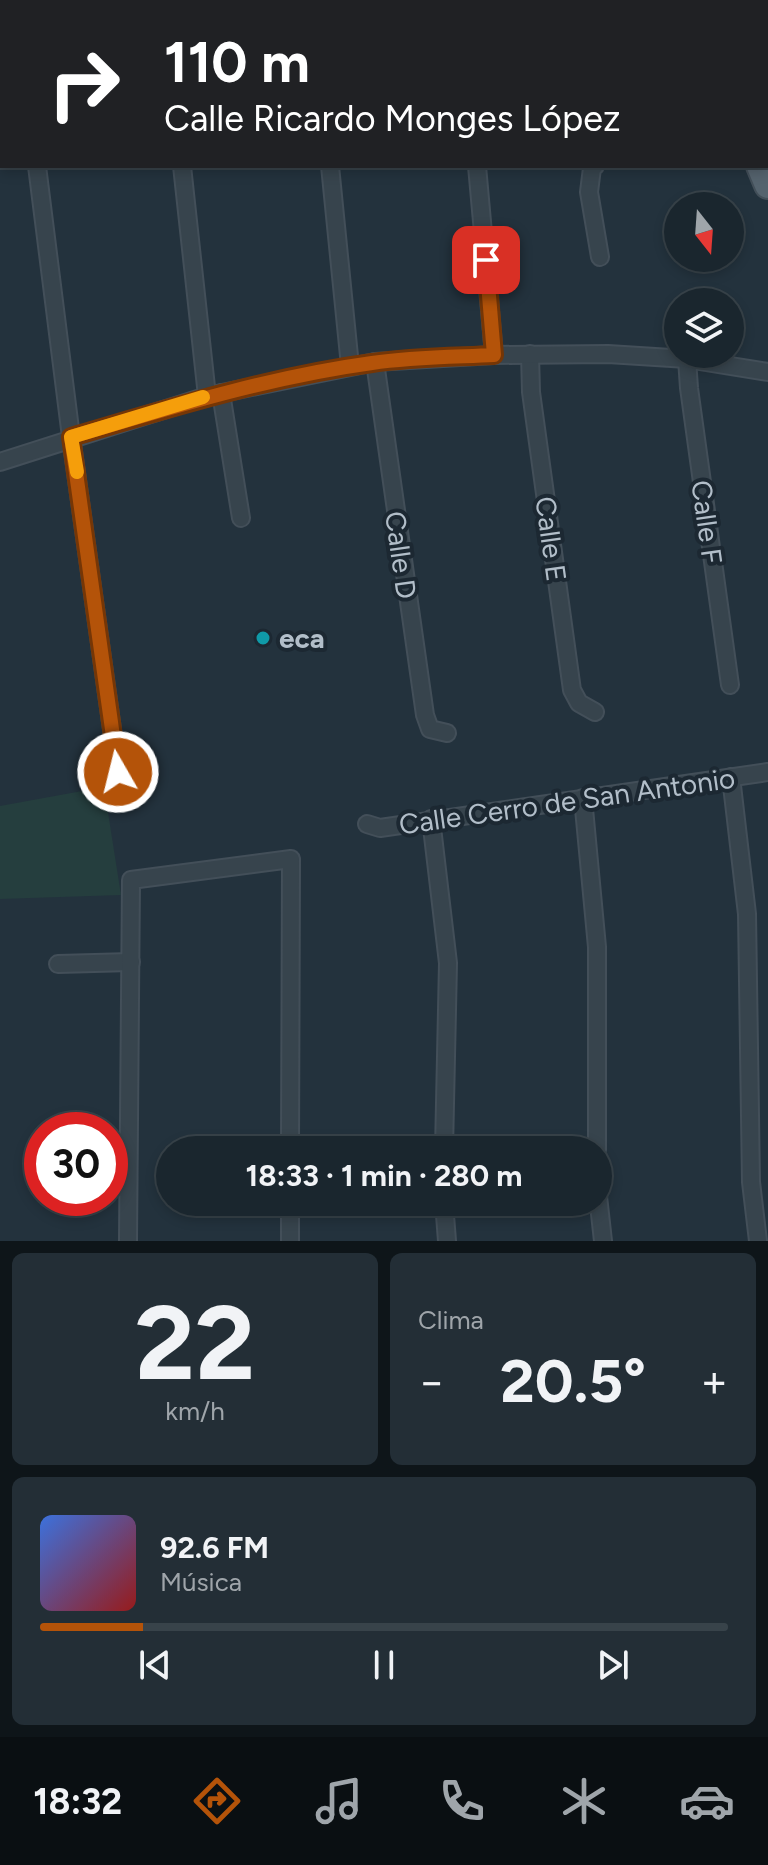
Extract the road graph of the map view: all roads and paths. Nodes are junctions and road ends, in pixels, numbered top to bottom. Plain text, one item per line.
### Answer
1 (37, 168) edge
2 (182, 168) edge
3 (330, 168) edge
4 (477, 168) edge
5 (594, 168) edge
6 (600, 257) dead end
7 (530, 354) junction
8 (494, 355) junction
9 (664, 358) edge
10 (375, 362) junction
11 (350, 366) junction
12 (688, 368) edge
13 (743, 368) edge
14 (768, 372) edge
15 (214, 394) junction
16 (71, 437) junction
17 (0, 462) edge
18 (241, 518) dead end
19 (730, 685) dead end
20 (595, 712) dead end
21 (447, 733) dead end
22 (118, 772) dead end
23 (768, 772) edge
24 (731, 777) junction
25 (583, 798) junction
26 (431, 819) junction
27 (367, 824) dead end
28 (131, 962) junction
29 (58, 964) dead end
30 (290, 1136) edge
31 (444, 1136) edge
32 (597, 1136) edge
33 (290, 1216) edge
34 (445, 1216) edge
35 (600, 1216) edge
36 (128, 1241) edge
37 (290, 1241) edge
38 (447, 1241) edge
39 (603, 1241) edge
40 (758, 1241) edge

1 - 16 street
2 - 15 street
3 - 11 street
4 - 8 street
5 - 6 street
7 - 8 street
7 - 9 street
7 - 20 street, Calle E
8 - 10 street
10 - 11 street
10 - 21 street, Calle D
11 - 15 street
12 - 19 street, Calle F
13 - 14 street
15 - 16 street
15 - 18 street
16 - 17 street
16 - 22 street
23 - 24 street, Calle Cerro de San Antonio
24 - 25 street, Calle Cerro de San Antonio
24 - 40 street
25 - 26 street, Calle Cerro de San Antonio
25 - 32 street
26 - 27 street, Calle Cerro de San Antonio
26 - 31 street
28 - 29 street
28 - 30 street
28 - 36 street
33 - 37 street
34 - 38 street
35 - 39 street

